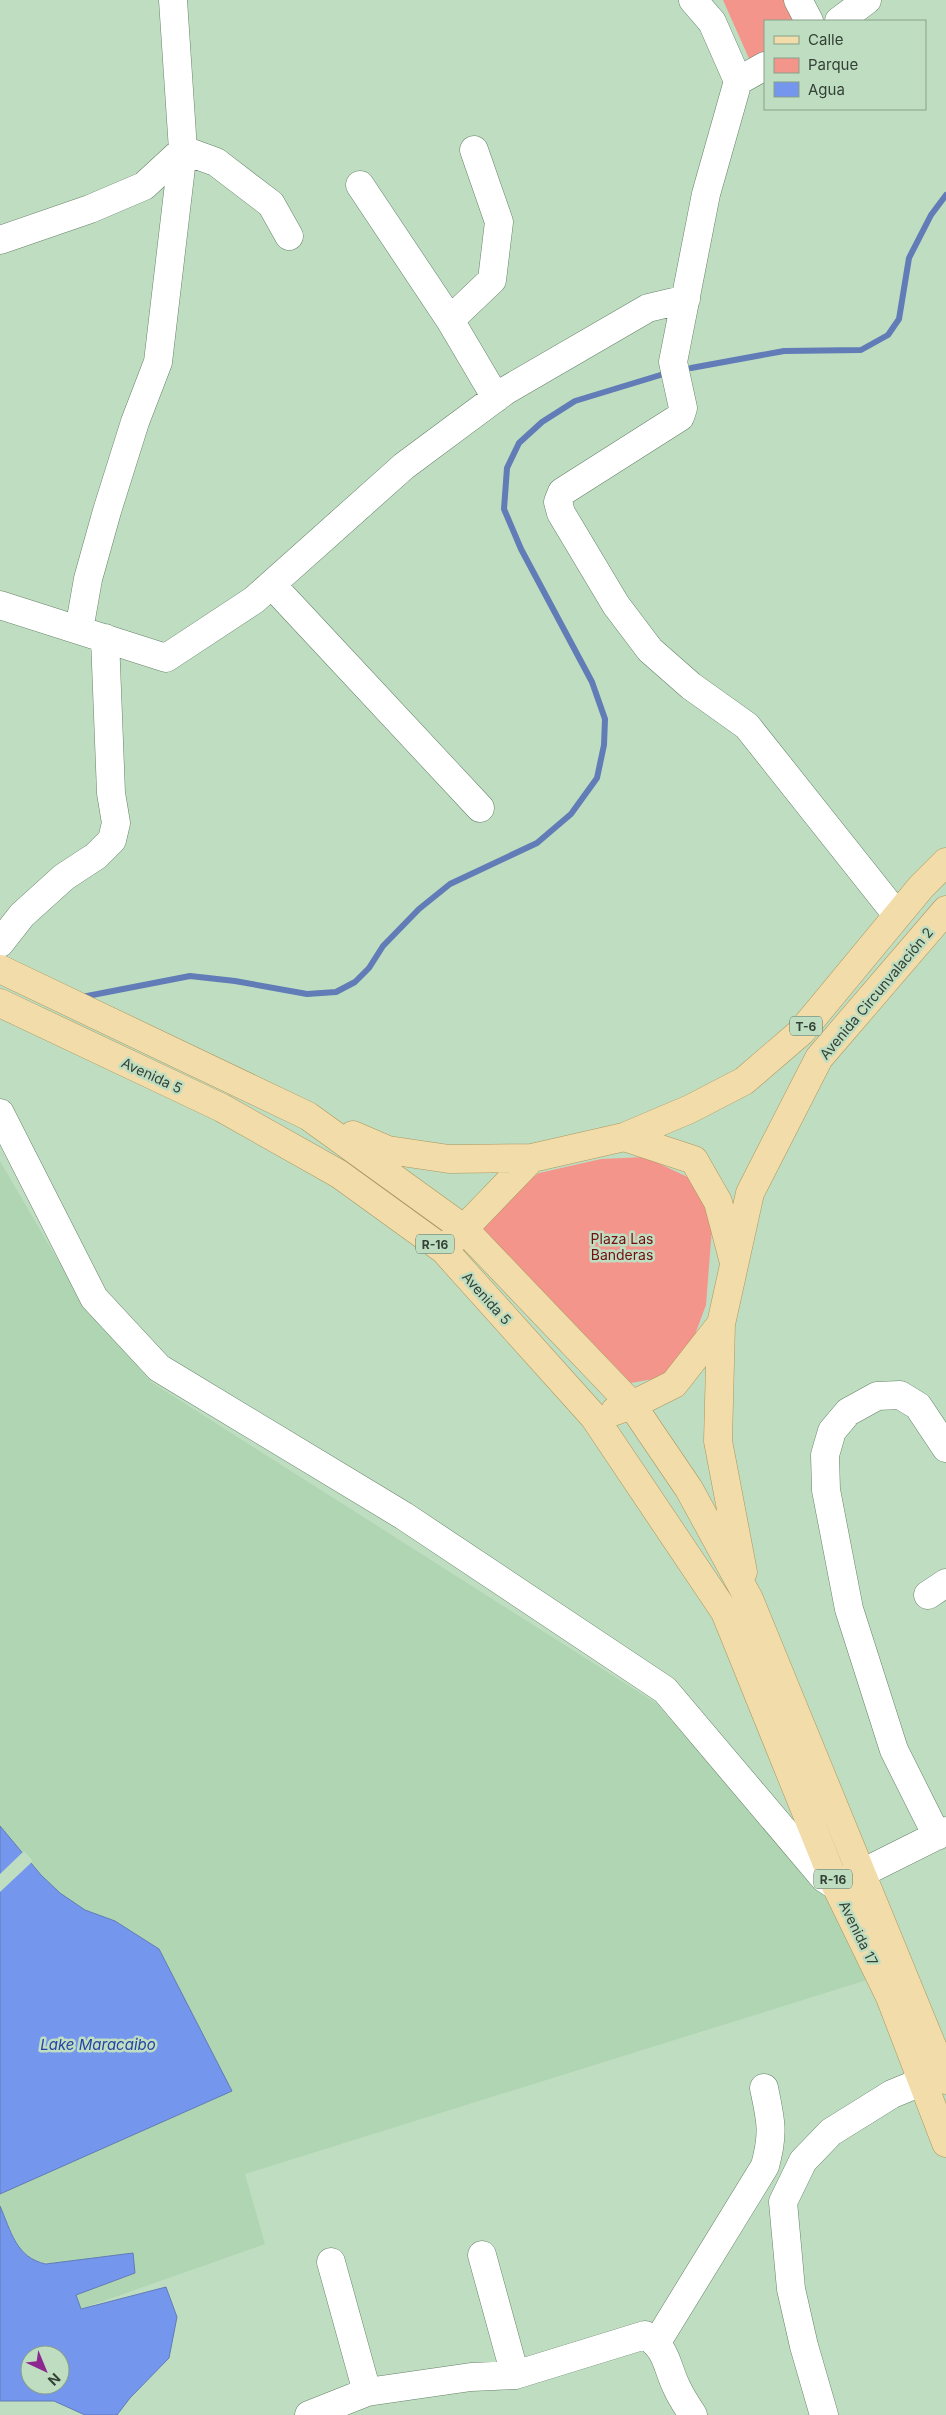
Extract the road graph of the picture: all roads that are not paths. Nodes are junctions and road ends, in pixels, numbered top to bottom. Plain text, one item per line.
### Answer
1 (173, 0) edge
2 (693, 0) edge
3 (798, 0) edge
4 (867, 0) edge
5 (808, 20) edge
6 (840, 20) edge
7 (764, 67) edge
8 (738, 81) junction
9 (183, 150) junction
10 (474, 150) dead end
11 (360, 185) dead end
12 (289, 236) dead end
13 (0, 240) edge
14 (686, 298) junction
15 (450, 320) junction
16 (496, 398) junction
17 (272, 585) junction
18 (0, 605) edge
19 (79, 630) junction
20 (105, 638) junction
21 (480, 808) dead end
22 (946, 862) edge
23 (11, 910) edge
24 (946, 910) edge
25 (897, 915) junction
26 (0, 943) edge
27 (0, 969) edge
28 (9, 1008) edge
29 (0, 1113) edge
30 (308, 1116) junction
31 (624, 1136) junction
32 (532, 1158) junction
33 (463, 1228) junction
34 (444, 1250) junction
35 (734, 1263) junction
36 (721, 1324) junction
37 (632, 1405) junction
38 (594, 1417) junction
39 (946, 1448) edge
40 (749, 1599) junction
41 (725, 1612) joint
42 (942, 1834) edge
43 (861, 1873) junction
44 (836, 1886) junction
45 (937, 2078) edge
46 (764, 2088) dead end
47 (946, 2143) edge
48 (482, 2255) dead end
49 (331, 2262) dead end
50 (657, 2342) junction
51 (515, 2375) junction
52 (367, 2392) junction
53 (310, 2415) edge
54 (693, 2415) edge
55 (824, 2415) edge

1 - 9 street
2 - 8 street
3 - 5 street
4 - 6 street
7 - 8 street
8 - 14 street
9 - 12 street
9 - 13 street
9 - 19 street
10 - 15 street
11 - 15 street
14 - 16 street
14 - 25 street
15 - 16 street
16 - 17 street
17 - 20 street
17 - 21 street
18 - 19 street
19 - 20 street
20 - 23 street
22 - 25 main road, T-6
23 - 26 street
24 - 35 main road, Avenida Circunvalación 2 / T-6
25 - 31 main road, T-6
27 - 30 main road, R-16
28 - 34 main road, Avenida 5 / R-16
29 - 44 street
30 - 32 main road
30 - 33 main road, R-16
31 - 32 main road, T-6
31 - 35 main road
32 - 33 main road
33 - 34 main road
33 - 37 main road, R-16
34 - 38 main road, Avenida 5 / R-16
35 - 36 main road, Avenida Circunvalación 2 / T-6
36 - 37 main road, T-6
36 - 40 main road, Avenida Circunvalación 2
37 - 38 main road, T-6
37 - 40 main road, R-16
38 - 41 main road, Avenida 5 / R-16
39 - 42 street
40 - 43 main road, Avenida 17 / R-16
41 - 44 main road, Avenida 17 / R-16
42 - 43 street
43 - 44 street
43 - 45 main road, Avenida 17 / R-16
44 - 45 main road, Avenida 17 / R-16
45 - 47 main road, Avenida 17 / R-16
45 - 55 street
46 - 50 street
48 - 51 street
49 - 52 street
50 - 51 street
50 - 54 street
51 - 52 street
52 - 53 street

